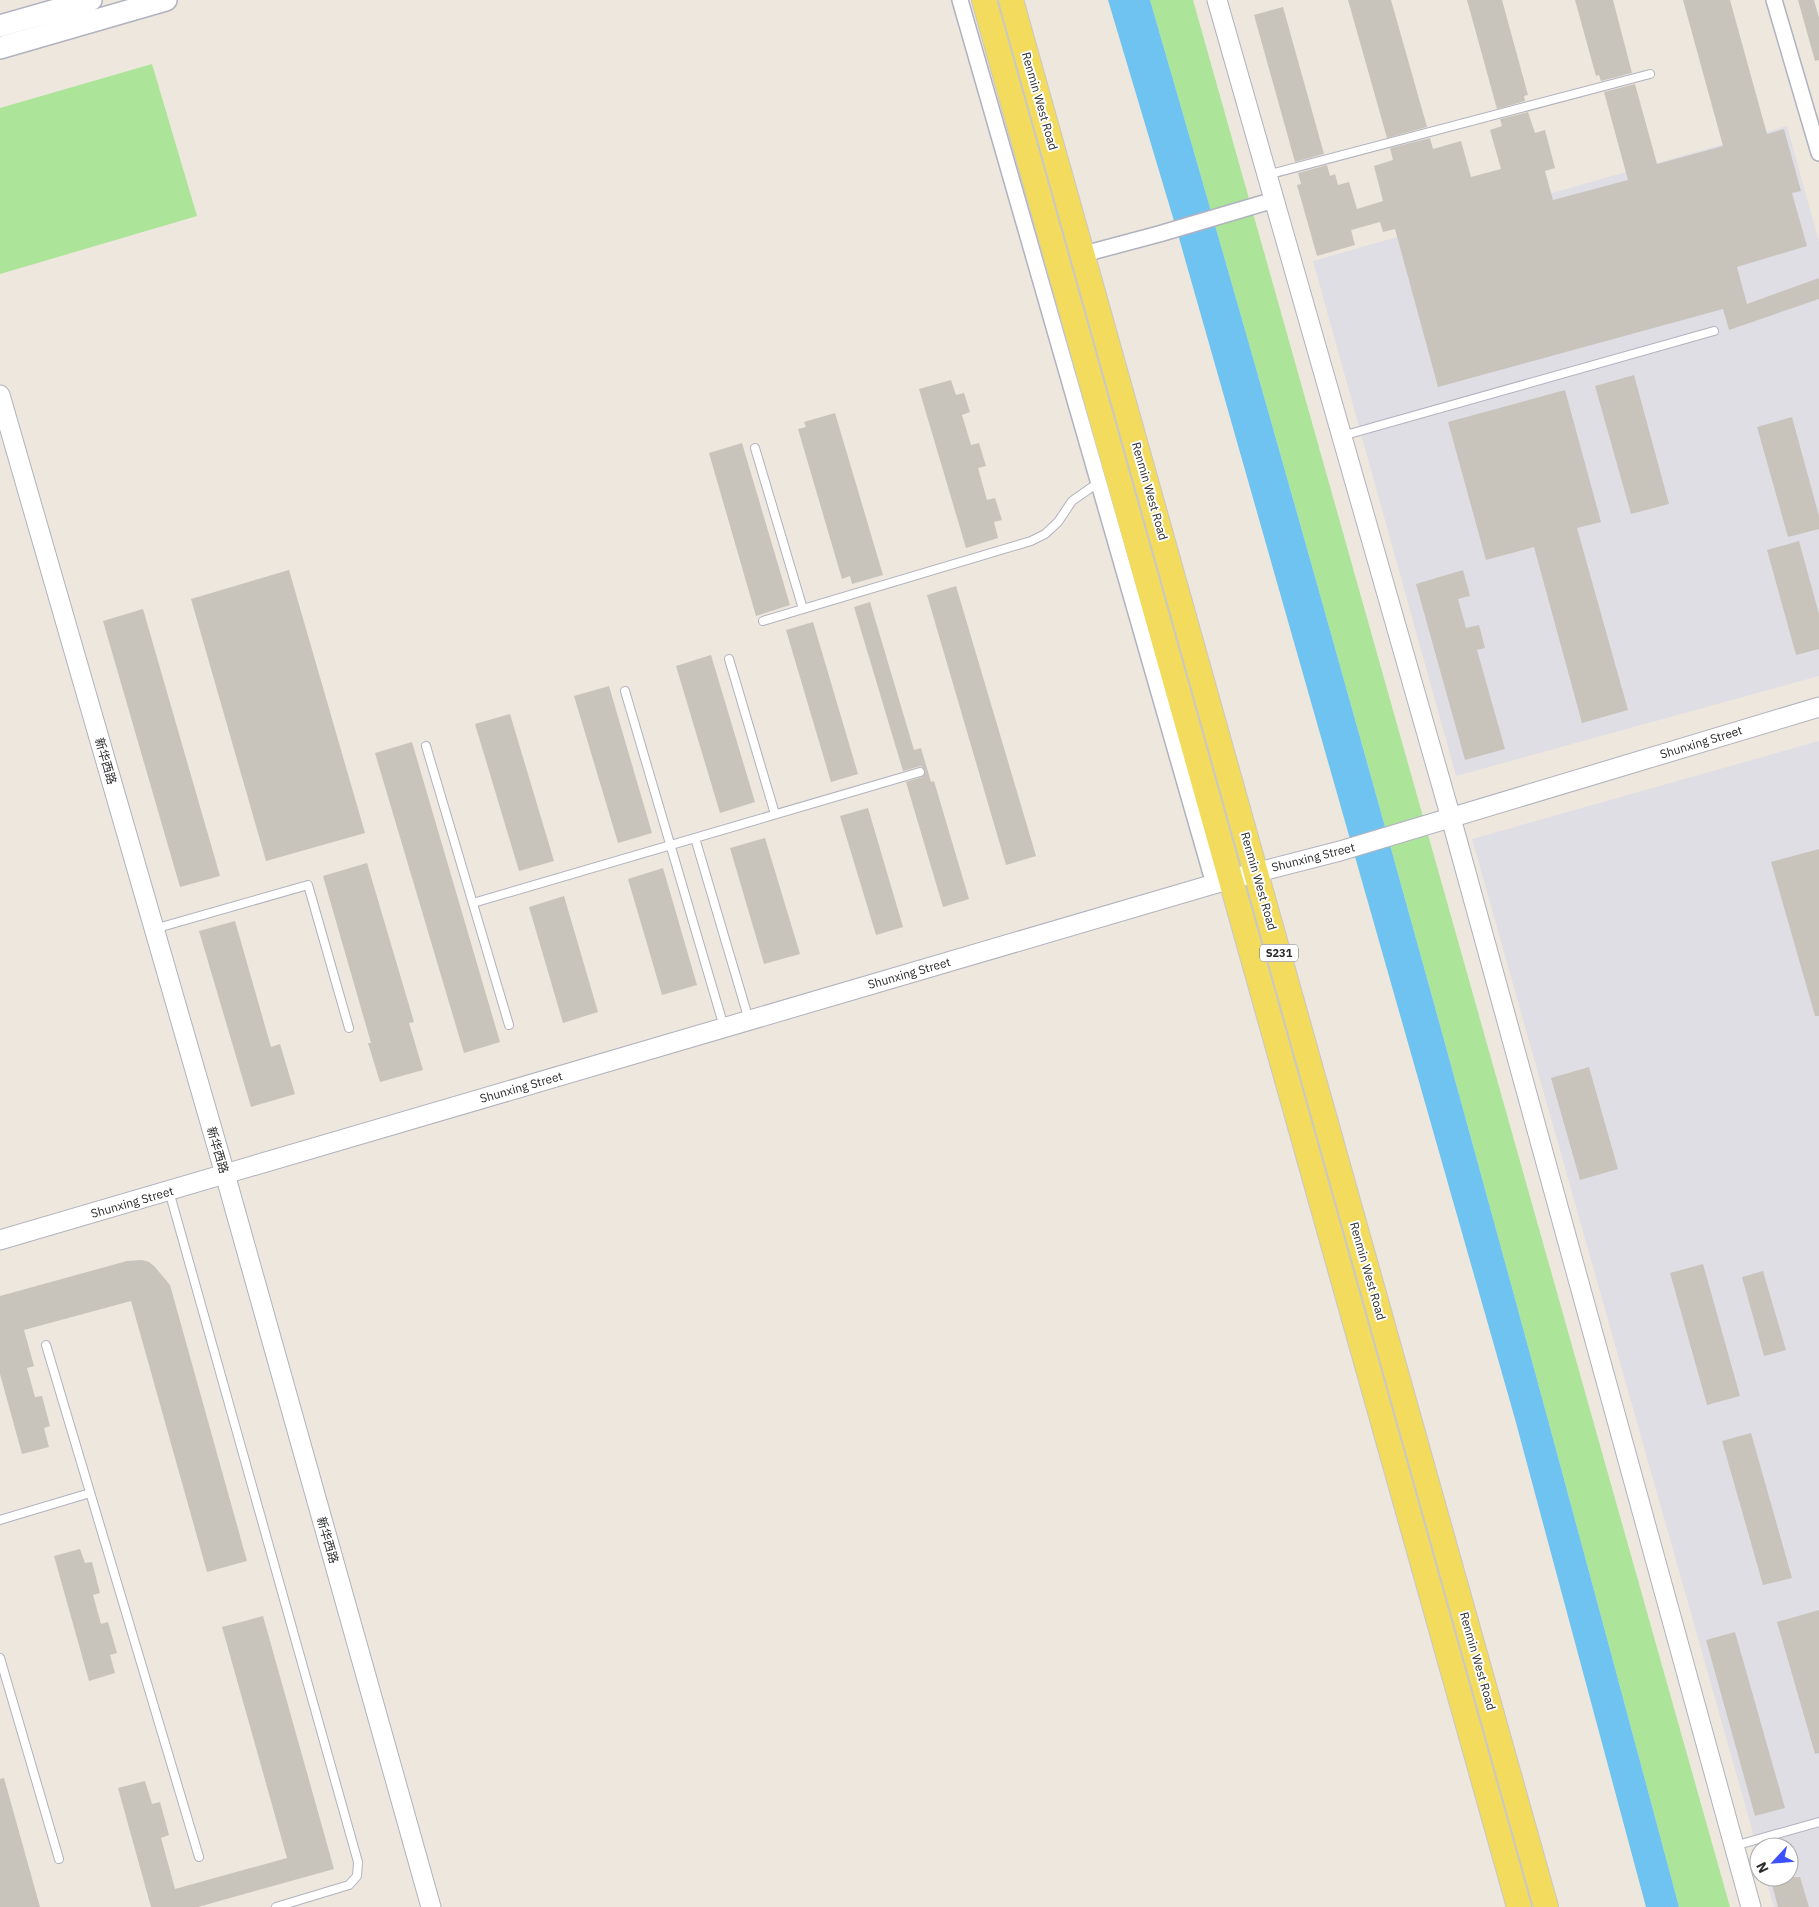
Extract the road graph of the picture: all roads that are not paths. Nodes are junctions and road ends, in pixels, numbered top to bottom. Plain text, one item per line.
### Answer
1 (91, 0) edge
2 (166, 0) edge
3 (960, 0) edge
4 (984, 0) edge
5 (1011, 0) edge
6 (1217, 0) edge
7 (1774, 0) edge
8 (0, 26) edge
9 (0, 48) edge
10 (1650, 74) dead end
11 (1819, 153) edge
12 (1267, 175) junction
13 (1274, 200) junction
14 (1084, 254) junction
15 (1714, 330) dead end
16 (0, 394) edge
17 (1342, 436) junction
18 (755, 448) dead end
19 (1110, 482) junction
20 (803, 609) junction
21 (763, 621) dead end
22 (729, 659) dead end
23 (625, 691) dead end
24 (1819, 707) edge
25 (426, 746) dead end
26 (920, 772) dead end
27 (775, 814) junction
28 (1450, 818) junction
29 (695, 838) junction
30 (670, 845) junction
31 (1256, 872) junction
32 (1223, 881) junction
33 (473, 903) junction
34 (154, 929) junction
35 (749, 1020) junction
36 (509, 1026) dead end
37 (349, 1028) dead end
38 (724, 1028) junction
39 (225, 1174) junction
40 (169, 1191) junction
41 (0, 1240) edge
42 (46, 1345) dead end
43 (90, 1492) junction
44 (0, 1520) edge
45 (0, 1658) edge
46 (1819, 1822) edge
47 (1734, 1846) junction
48 (199, 1857) dead end
49 (59, 1859) dead end
50 (276, 1907) edge
51 (431, 1907) edge
52 (1519, 1907) edge
53 (1546, 1907) edge
54 (1751, 1907) edge

1 - 8 main road
2 - 9 main road
3 - 19 street
4 - 19 main road, Renmin West Road / S231
5 - 14 main road, Renmin West Road / S231
6 - 12 street
7 - 11 street
10 - 12 lane
12 - 13 street
13 - 14 street
13 - 17 street
14 - 31 main road, Renmin West Road / S231
15 - 17 lane
16 - 34 street, 新华西路
17 - 28 street
18 - 20 lane
19 - 20 lane
19 - 32 main road, Renmin West Road / S231
20 - 21 lane
22 - 27 lane
23 - 30 lane
24 - 28 street, Shunxing Street
25 - 33 lane
26 - 27 lane
27 - 29 lane
28 - 31 street, Shunxing Street
28 - 47 street
29 - 30 lane
29 - 35 lane
30 - 33 lane
30 - 38 lane
31 - 32 street, Shunxing Street
31 - 53 main road, Renmin West Road / S231
32 - 35 street, Shunxing Street
32 - 52 main road, Renmin West Road / S231
33 - 36 lane
34 - 37 lane
34 - 39 street, 新华西路
35 - 38 street, Shunxing Street
38 - 39 street, Shunxing Street
39 - 40 street, Shunxing Street
39 - 51 street, 新华西路
40 - 41 street, Shunxing Street
40 - 50 lane
42 - 43 lane
43 - 44 lane
43 - 48 lane
45 - 49 lane
46 - 47 lane
47 - 54 street

